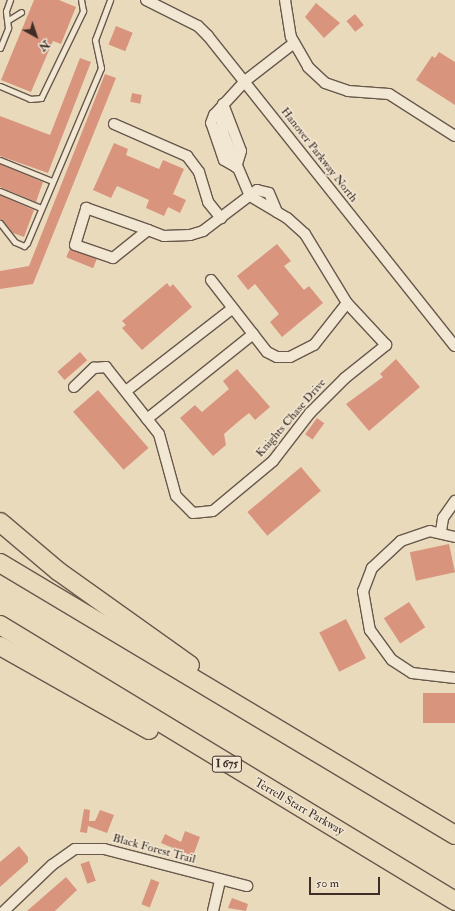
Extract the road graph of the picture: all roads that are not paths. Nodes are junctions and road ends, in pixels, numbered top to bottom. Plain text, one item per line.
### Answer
1 (10, 0) edge
2 (81, 0) edge
3 (110, 0) edge
4 (146, 0) edge
5 (285, 0) edge
6 (21, 12) dead end
7 (10, 19) junction
8 (294, 43) junction
9 (0, 48) edge
10 (245, 82) junction
11 (0, 86) edge
12 (222, 104) junction
13 (114, 124) dead end
14 (455, 136) edge
15 (0, 160) edge
16 (236, 167) junction
17 (52, 181) junction
18 (0, 191) edge
19 (250, 196) junction
20 (41, 208) junction
21 (221, 218) junction
22 (0, 223) edge
23 (148, 230) junction
24 (211, 280) dead end
25 (347, 303) junction
26 (232, 308) junction
27 (253, 334) junction
28 (455, 346) edge
29 (74, 387) dead end
30 (126, 392) junction
31 (148, 419) junction
32 (455, 501) edge
33 (0, 522) edge
34 (441, 532) junction
35 (455, 537) edge
36 (0, 563) edge
37 (0, 625) edge
38 (0, 646) edge
39 (455, 678) edge
40 (278, 728) junction
41 (259, 784) junction
42 (455, 835) edge
43 (220, 880) junction
44 (248, 886) dead end
45 (455, 901) edge
46 (4, 911) edge
47 (213, 911) edge

1 - 7 lane
2 - 11 lane
3 - 17 lane
4 - 10 street, Hanover Parkway North
5 - 8 street
6 - 7 lane
7 - 9 lane
8 - 10 street
8 - 14 street
10 - 12 street
10 - 28 street, Hanover Parkway North
12 - 16 street
12 - 16 street
13 - 21 street
15 - 17 lane
16 - 19 street
17 - 20 lane
18 - 20 lane
19 - 21 street
19 - 25 street, Knights Chase Drive
20 - 22 lane
21 - 23 street
23 - 23 street
24 - 26 street
25 - 27 street
25 - 31 street, Knights Chase Drive
26 - 27 street
26 - 30 street
27 - 31 street
29 - 30 street, Knights Chase Drive
30 - 31 street, Knights Chase Drive
32 - 34 street
33 - 40 highway
34 - 35 street
34 - 39 street
36 - 40 highway
37 - 41 highway, Terrell Starr Parkway / I 675
38 - 41 highway
40 - 42 highway
41 - 45 highway, Terrell Starr Parkway / I 675
43 - 44 street, Black Forest Trail
43 - 46 street, Black Forest Trail
43 - 47 street

